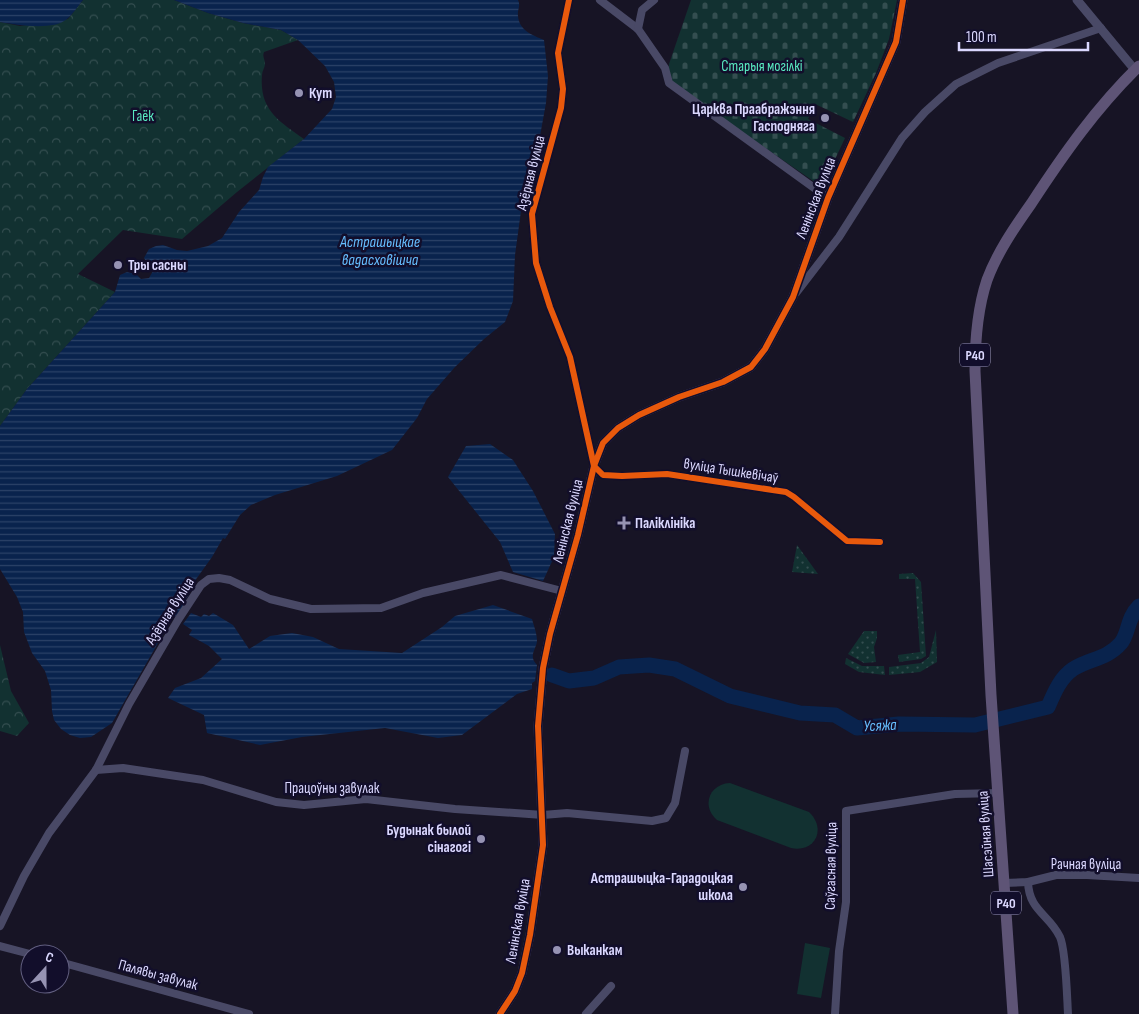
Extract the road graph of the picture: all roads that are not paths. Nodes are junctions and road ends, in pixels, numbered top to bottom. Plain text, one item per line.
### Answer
1 (569, 0) edge
2 (600, 0) edge
3 (654, 0) edge
4 (903, 0) edge
5 (1077, 0) edge
6 (1101, 28) junction
7 (638, 29) junction
8 (1137, 68) edge
9 (828, 198) junction
10 (793, 297) junction
11 (594, 466) junction
12 (880, 542) dead end
13 (562, 591) junction
14 (685, 751) dead end
15 (96, 770) junction
16 (998, 793) junction
17 (543, 815) junction
18 (1139, 878) edge
19 (1028, 882) junction
20 (1004, 884) junction
21 (0, 926) edge
22 (0, 946) edge
23 (20, 951) edge
24 (70, 965) edge
25 (611, 986) dead end
26 (249, 1014) edge
27 (500, 1014) edge
28 (586, 1014) edge
29 (835, 1014) edge
30 (1013, 1014) edge
31 (1068, 1014) edge

1 - 11 street, Азёрная вуліца
2 - 7 street
3 - 7 street
4 - 9 street, Ленінская вуліца
5 - 6 street
6 - 8 street
6 - 10 street
7 - 9 street
8 - 16 main road, Шасэйная вуліца / Р40
9 - 10 street, Ленінская вуліца
10 - 11 street, Ленінская вуліца
11 - 12 street, вуліца Тышкевічаў
11 - 13 street, Ленінская вуліца
13 - 15 street, Азёрная вуліца
13 - 17 street, Ленінская вуліца
14 - 17 street, Працоўны завулак
15 - 17 street, Працоўны завулак
15 - 21 street, Азёрная вуліца
16 - 20 main road, Шасэйная вуліца / Р40
16 - 29 street, Саўгасная вуліца
17 - 27 street, Ленінская вуліца
18 - 19 street, Рачная вуліца
19 - 20 street, Рачная вуліца
19 - 31 street
20 - 30 main road, Шасэйная вуліца / Р40
22 - 23 street
24 - 26 street, Палявы завулак
25 - 28 street

